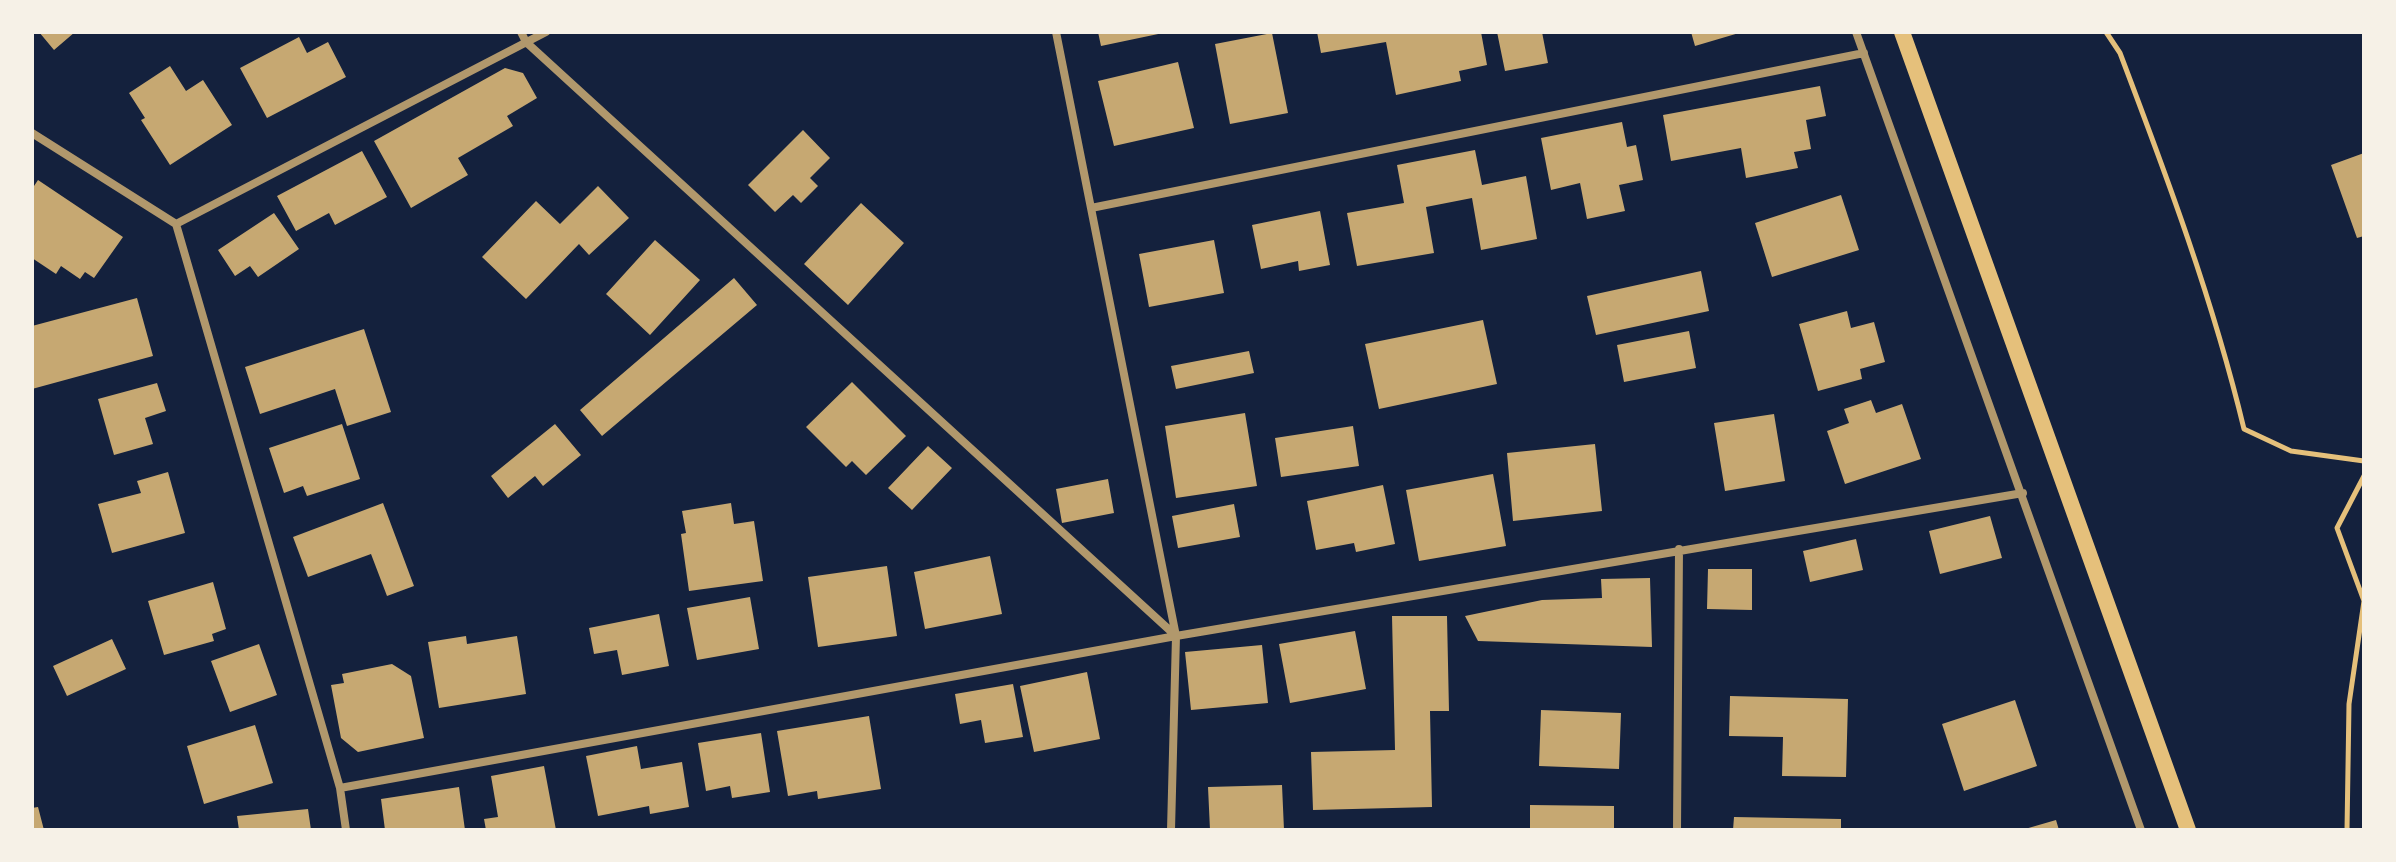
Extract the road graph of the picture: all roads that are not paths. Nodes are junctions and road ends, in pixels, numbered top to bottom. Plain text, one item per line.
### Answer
1 (521, 32) edge
2 (546, 32) edge
3 (1056, 32) edge
4 (1856, 32) edge
5 (1902, 32) edge
6 (526, 42) junction
7 (1864, 53) junction
8 (32, 133) edge
9 (1091, 208) junction
10 (176, 224) junction
11 (2023, 493) junction
12 (1679, 549) junction
13 (1176, 636) junction
14 (340, 788) junction
15 (346, 830) edge
16 (1171, 830) edge
17 (1677, 830) edge
18 (2141, 830) edge
19 (2188, 830) edge

1 - 6 street
2 - 6 street
3 - 9 street
4 - 7 street
5 - 19 main road
6 - 10 street
6 - 13 street
7 - 9 street
7 - 11 street
8 - 10 street
9 - 13 street
10 - 14 street
11 - 12 street
11 - 18 street
12 - 13 street
12 - 17 street
13 - 14 street
13 - 16 street
14 - 15 street

